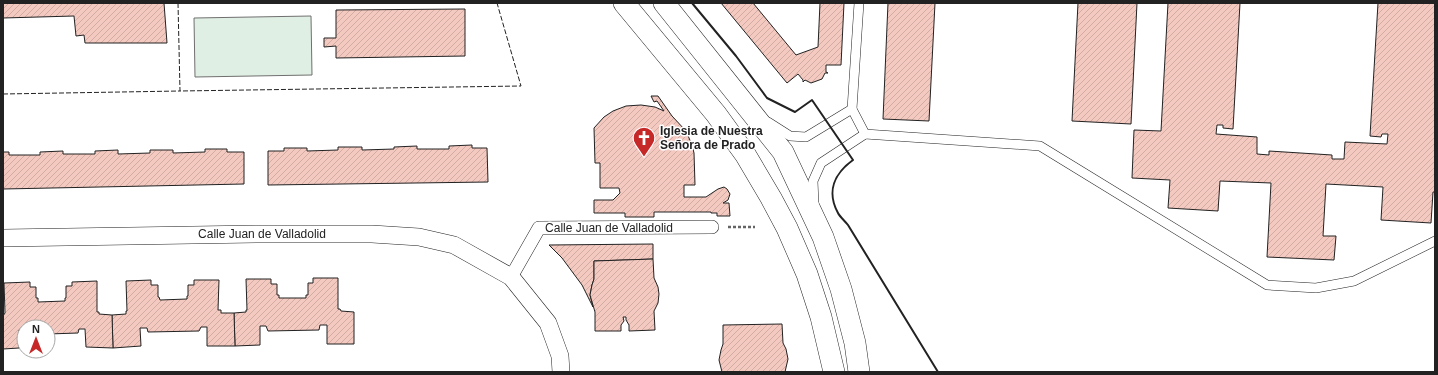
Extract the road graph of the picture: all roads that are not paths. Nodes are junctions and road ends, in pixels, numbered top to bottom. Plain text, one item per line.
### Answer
1 (624, 3) edge
2 (664, 3) edge
3 (859, 3) edge
4 (852, 109) junction
5 (749, 110) junction
6 (865, 134) junction
7 (815, 221) junction
8 (712, 227) road end
9 (3, 238) edge
10 (1435, 241) edge
11 (511, 278) junction
12 (561, 372) edge
13 (834, 372) edge
14 (859, 372) edge

1 - 13 street
2 - 5 street
3 - 4 lane
4 - 5 lane
4 - 6 lane
5 - 7 street
6 - 7 lane
6 - 10 lane
7 - 14 street
8 - 11 street, Calle Juan de Valladolid
9 - 11 street, Calle Juan de Valladolid
11 - 12 street, Calle Juan de Valladolid

